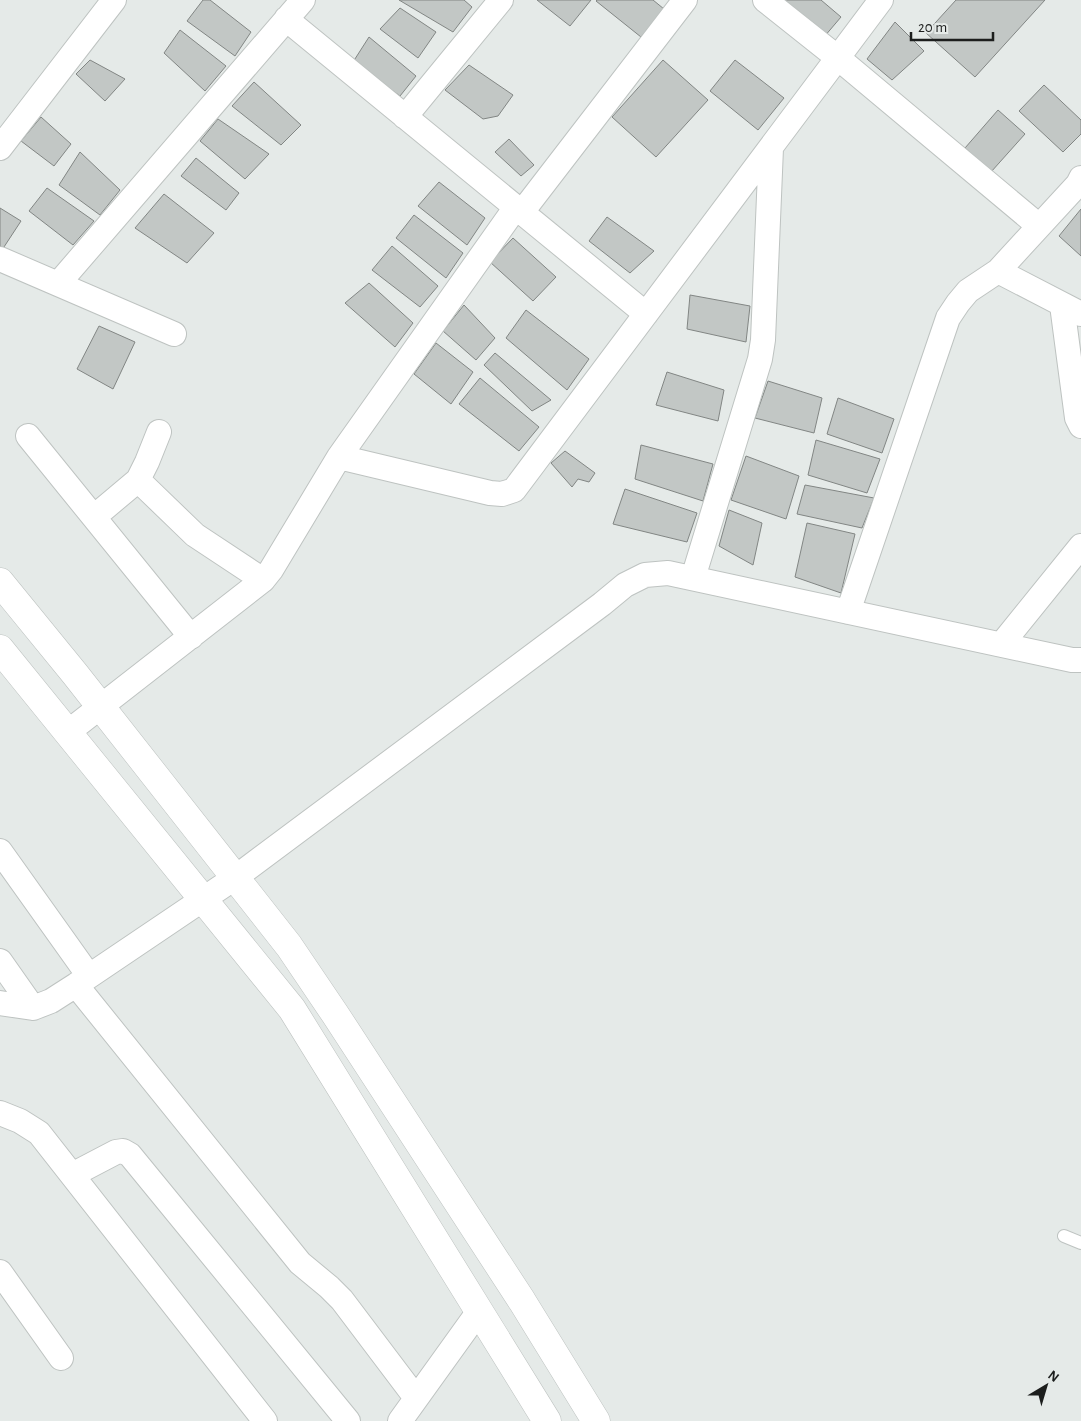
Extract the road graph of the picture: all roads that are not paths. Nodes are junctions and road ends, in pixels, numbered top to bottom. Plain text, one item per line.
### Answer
1 (114, 0) edge
2 (303, 0) edge
3 (501, 0) edge
4 (685, 0) edge
5 (765, 0) edge
6 (881, 0) edge
7 (286, 19) junction
8 (838, 58) junction
9 (406, 117) junction
10 (4, 134) edge
11 (771, 148) junction
12 (1081, 178) edge
13 (519, 210) junction
14 (1039, 226) junction
15 (0, 259) edge
16 (998, 271) junction
17 (58, 284) junction
18 (1072, 309) edge
19 (646, 314) junction
20 (174, 334) dead end
21 (1081, 426) edge
22 (159, 432) dead end
23 (28, 436) dead end
24 (339, 457) junction
25 (138, 480) junction
26 (94, 517) junction
27 (1081, 546) edge
28 (693, 578) junction
29 (263, 580) junction
30 (0, 582) edge
31 (848, 612) junction
32 (192, 637) junction
33 (1002, 645) junction
34 (0, 649) edge
35 (1081, 660) edge
36 (101, 706) junction
37 (68, 732) junction
38 (0, 851) edge
39 (236, 877) junction
40 (203, 899) junction
41 (0, 961) edge
42 (82, 981) junction
43 (0, 1003) edge
44 (33, 1008) junction
45 (0, 1113) edge
46 (72, 1175) junction
47 (1064, 1236) dead end
48 (1081, 1243) edge
49 (0, 1272) edge
50 (479, 1311) junction
51 (532, 1319) junction
52 (498, 1342) junction
53 (61, 1358) dead end
54 (416, 1398) junction
55 (265, 1421) edge
56 (348, 1421) edge
57 (400, 1421) edge
58 (547, 1421) edge
59 (596, 1421) edge

1 - 10 street
2 - 7 street
3 - 9 street
4 - 13 street
5 - 8 street
6 - 8 street
7 - 9 street
7 - 17 street
8 - 11 street
8 - 14 street
9 - 13 street
11 - 19 street
11 - 28 street
12 - 14 street
13 - 19 street
13 - 24 street
14 - 16 street
15 - 17 street
16 - 18 street
16 - 31 street
17 - 20 street
18 - 21 street
19 - 24 street
22 - 25 street
23 - 26 street
24 - 29 street
25 - 26 street
25 - 29 street
26 - 32 street
27 - 33 street
28 - 31 street
28 - 39 street
29 - 32 street
30 - 36 street
31 - 33 street
32 - 36 street
33 - 35 street
34 - 37 street
36 - 37 street
36 - 39 street
37 - 40 street
38 - 42 street
39 - 40 street
39 - 51 street
40 - 42 street
40 - 50 street
41 - 44 street
42 - 44 street
42 - 54 street
43 - 44 street
45 - 46 street
46 - 55 street
46 - 56 street
47 - 48 lane
49 - 53 street
50 - 52 street
50 - 54 street
51 - 52 street
51 - 59 street
52 - 58 street
54 - 57 street

